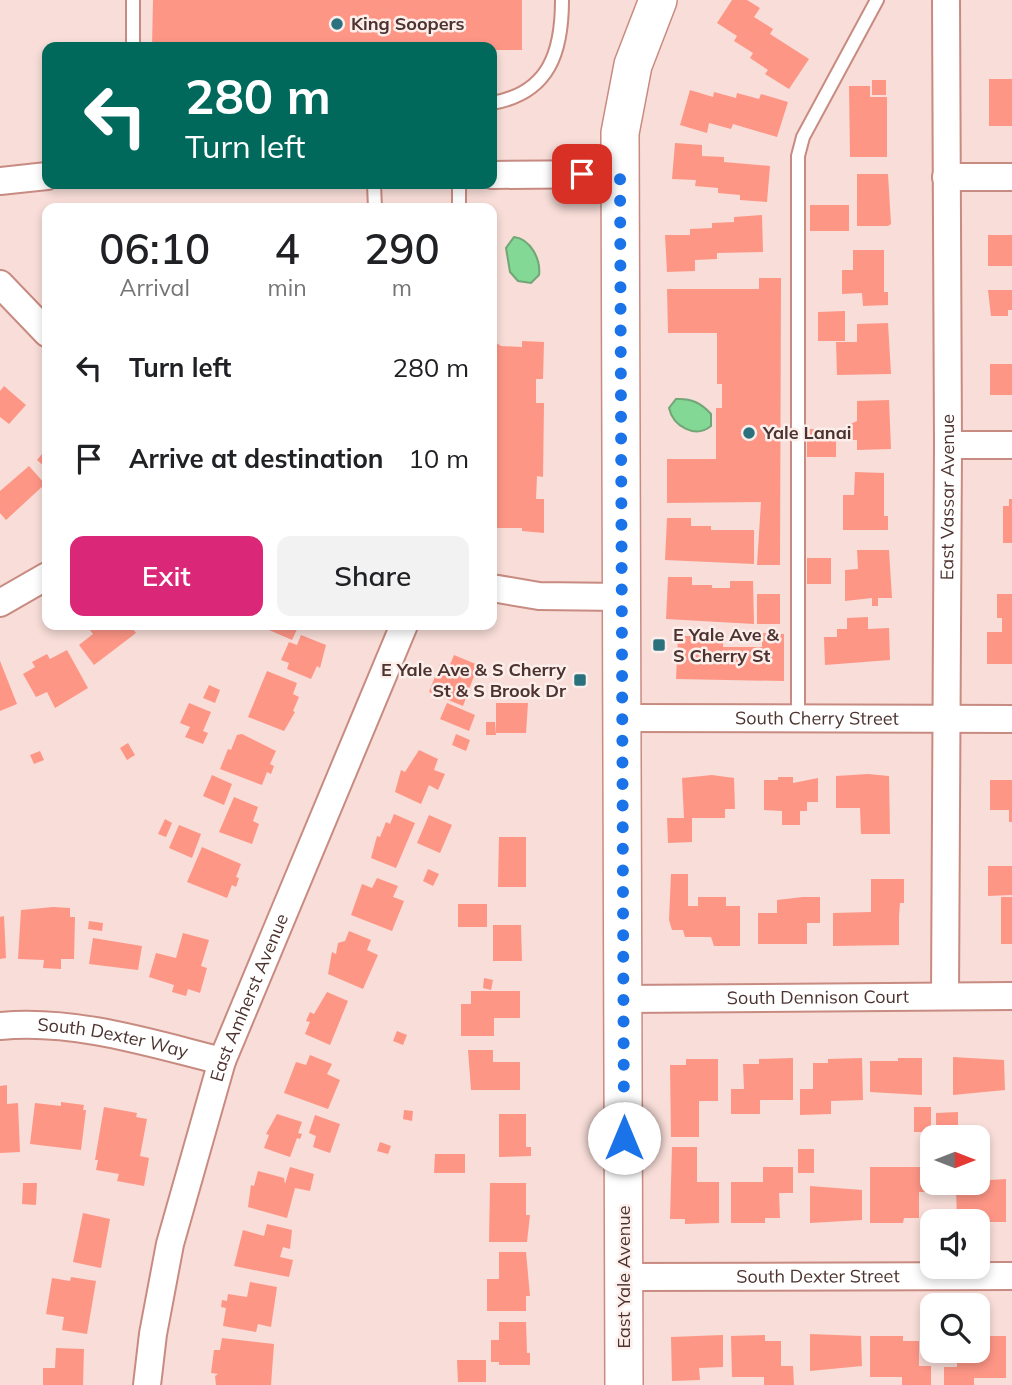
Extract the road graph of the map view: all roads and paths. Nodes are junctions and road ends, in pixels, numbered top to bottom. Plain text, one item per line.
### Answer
1 (133, 0) edge
2 (562, 0) edge
3 (658, 0) edge
4 (877, 0) edge
5 (946, 0) edge
6 (133, 42) edge
7 (497, 101) edge
8 (620, 174) junction
9 (497, 175) edge
10 (42, 177) edge
11 (946, 177) junction
12 (1012, 177) edge
13 (0, 181) edge
14 (0, 284) edge
15 (42, 328) edge
16 (948, 445) junction
17 (1012, 445) edge
18 (42, 579) edge
19 (497, 589) edge
20 (622, 597) junction
21 (0, 603) edge
22 (402, 630) edge
23 (624, 718) junction
24 (798, 719) junction
25 (946, 719) junction
26 (1012, 719) edge
27 (945, 996) junction
28 (1012, 996) edge
29 (624, 999) junction
30 (0, 1026) edge
31 (222, 1061) junction
32 (1012, 1276) edge
33 (624, 1277) junction
34 (147, 1385) edge
35 (624, 1385) edge

1 - 6 lane
2 - 7 lane
3 - 8 main road, East Yale Avenue
4 - 24 lane
5 - 11 street, East Vassar Avenue
8 - 9 street
8 - 20 main road, East Yale Avenue
10 - 13 street
11 - 12 street
11 - 16 street, East Vassar Avenue
14 - 15 street
16 - 17 street
16 - 25 street, East Vassar Avenue
18 - 21 street
19 - 20 street
20 - 23 main road, East Yale Avenue
22 - 31 street, East Amherst Avenue
23 - 24 street, South Cherry Street
23 - 29 main road, East Yale Avenue
24 - 25 street, South Cherry Street
25 - 26 street, South Cherry Street
25 - 27 street, East Vassar Avenue
27 - 28 street, South Dennison Court
27 - 29 street, South Dennison Court
29 - 33 main road, East Yale Avenue
30 - 31 street, South Dexter Way
31 - 34 street, East Amherst Avenue
32 - 33 street, South Dexter Street
33 - 35 main road, East Yale Avenue

